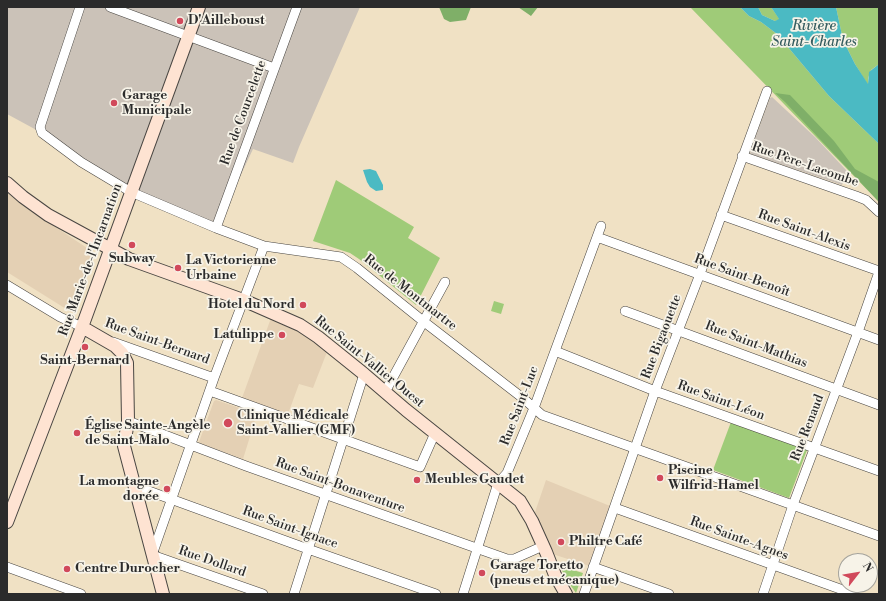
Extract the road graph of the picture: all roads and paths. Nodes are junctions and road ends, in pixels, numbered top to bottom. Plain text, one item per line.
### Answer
1 (80, 7) edge
2 (110, 7) edge
3 (199, 7) edge
4 (297, 7) edge
5 (188, 37) junction
6 (274, 68) junction
7 (767, 91) dead end
8 (742, 156) junction
9 (7, 183) edge
10 (131, 192) junction
11 (879, 212) edge
12 (721, 215) junction
13 (601, 226) dead end
14 (216, 228) junction
15 (597, 237) junction
16 (264, 246) junction
17 (110, 249) junction
18 (879, 272) edge
19 (700, 274) junction
20 (445, 282) dead end
21 (7, 285) edge
22 (243, 300) junction
23 (625, 311) dead end
24 (423, 321) junction
25 (82, 327) junction
26 (678, 330) junction
27 (858, 332) junction
28 (103, 339) junction
29 (879, 340) edge
30 (555, 351) junction
31 (364, 374) junction
32 (214, 378) junction
33 (837, 390) junction
34 (210, 391) junction
35 (655, 391) junction
36 (384, 392) junction
37 (879, 405) edge
38 (534, 408) junction
39 (128, 421) junction
40 (435, 433) junction
41 (343, 440) junction
42 (190, 444) junction
43 (635, 448) junction
44 (814, 448) junction
45 (879, 471) edge
46 (498, 483) junction
47 (135, 486) junction
48 (325, 494) junction
49 (170, 499) junction
50 (793, 504) junction
51 (615, 508) junction
52 (7, 522) edge
53 (879, 536) edge
54 (544, 546) junction
55 (308, 549) junction
56 (477, 549) junction
57 (152, 555) junction
58 (774, 565) junction
59 (7, 567) edge
60 (593, 567) junction
61 (65, 591) edge
62 (81, 594) edge
63 (163, 594) edge
64 (263, 594) edge
65 (294, 594) edge
66 (436, 594) edge
67 (463, 594) edge
68 (566, 594) edge
69 (584, 594) edge
70 (669, 594) edge
71 (763, 594) edge
72 (854, 594) edge

1 - 10 street, Rue de Montmartre
2 - 5 street
3 - 5 street, Rue Marie-de-l'Incarnation
4 - 6 street, Rue de Courcelette
5 - 6 street
5 - 10 street, Rue Marie-de-l'Incarnation
6 - 14 street, Rue de Courcelette
7 - 8 street, Rue Bigaouette
8 - 11 street, Rue Père-Lacombe
8 - 12 street, Rue Bigaouette
9 - 17 street, Rue Saint-Vallier Ouest
10 - 14 street, Rue de Montmartre
10 - 17 street, Rue Marie-de-l'Incarnation
12 - 18 street, Rue Saint-Alexis
12 - 19 street, Rue Bigaouette
13 - 15 street, Rue Saint-Luc
14 - 16 street, Rue de Montmartre
15 - 19 street, Rue Saint-Benoît
15 - 30 street, Rue Saint-Luc
16 - 22 street
16 - 24 street, Rue de Montmartre
17 - 22 street, Rue Saint-Vallier Ouest
17 - 25 street, Rue Marie-de-l'Incarnation
18 - 27 street, Rue Renaud
19 - 26 street, Rue Bigaouette
19 - 27 street, Rue Saint-Benoît
20 - 24 street
21 - 25 street, Rue Saint-Bernard
22 - 31 street, Rue Saint-Vallier Ouest
22 - 32 street
23 - 26 street, Rue Saint-Mathias
24 - 36 street
24 - 38 street, Rue de Montmartre
25 - 28 street, Rue Saint-Bernard
25 - 52 street, Rue Marie-de-l'Incarnation
26 - 33 street, Rue Saint-Mathias
26 - 35 street, Rue Bigaouette
27 - 29 street, Rue Saint-Benoît
27 - 33 street, Rue Renaud
28 - 32 street, Rue Saint-Bernard
28 - 39 street
30 - 35 street, Rue Saint-Léon
30 - 38 street, Rue Saint-Luc
31 - 36 street, Rue Saint-Vallier Ouest
31 - 41 street
32 - 34 street
33 - 37 street, Rue Saint-Mathias
33 - 44 street, Rue Renaud
34 - 41 street
34 - 42 street
35 - 43 street, Rue Bigaouette
35 - 44 street, Rue Saint-Léon
36 - 40 street, Rue Saint-Vallier Ouest
38 - 43 street, Rue de Montmartre
38 - 46 street, Rue Saint-Luc
39 - 42 street, Rue Saint-Bonaventure
39 - 47 street
40 - 41 street
40 - 46 street, Rue Saint-Vallier Ouest
41 - 48 street
42 - 48 street, Rue Saint-Bonaventure
42 - 49 street
43 - 50 street, Rue de Montmartre
43 - 51 street, Rue Bigaouette
44 - 45 street, Rue Saint-Léon
44 - 50 street, Rue Renaud
46 - 54 street, Rue Saint-Vallier Ouest
46 - 56 street, Rue Saint-Luc
47 - 49 street, Rue Saint-Ignace
47 - 57 street
48 - 55 street
48 - 56 street, Rue Saint-Bonaventure
49 - 55 street, Rue Saint-Ignace
49 - 57 street
50 - 53 street, Rue de Montmartre
50 - 58 street, Rue Renaud
51 - 58 street, Rue Sainte-Agnes
51 - 60 street, Rue Bigaouette
54 - 56 street, Rue Saint-Bonaventure
54 - 68 street, Rue Saint-Vallier Ouest
55 - 65 street
55 - 66 street, Rue Saint-Ignace
56 - 67 street, Rue Saint-Luc
57 - 63 street
57 - 64 street, Rue Dollard
58 - 71 street, Rue Renaud
58 - 72 street, Rue Sainte-Agnes
59 - 61 street
60 - 69 street, Rue Bigaouette
60 - 70 street
61 - 62 street

